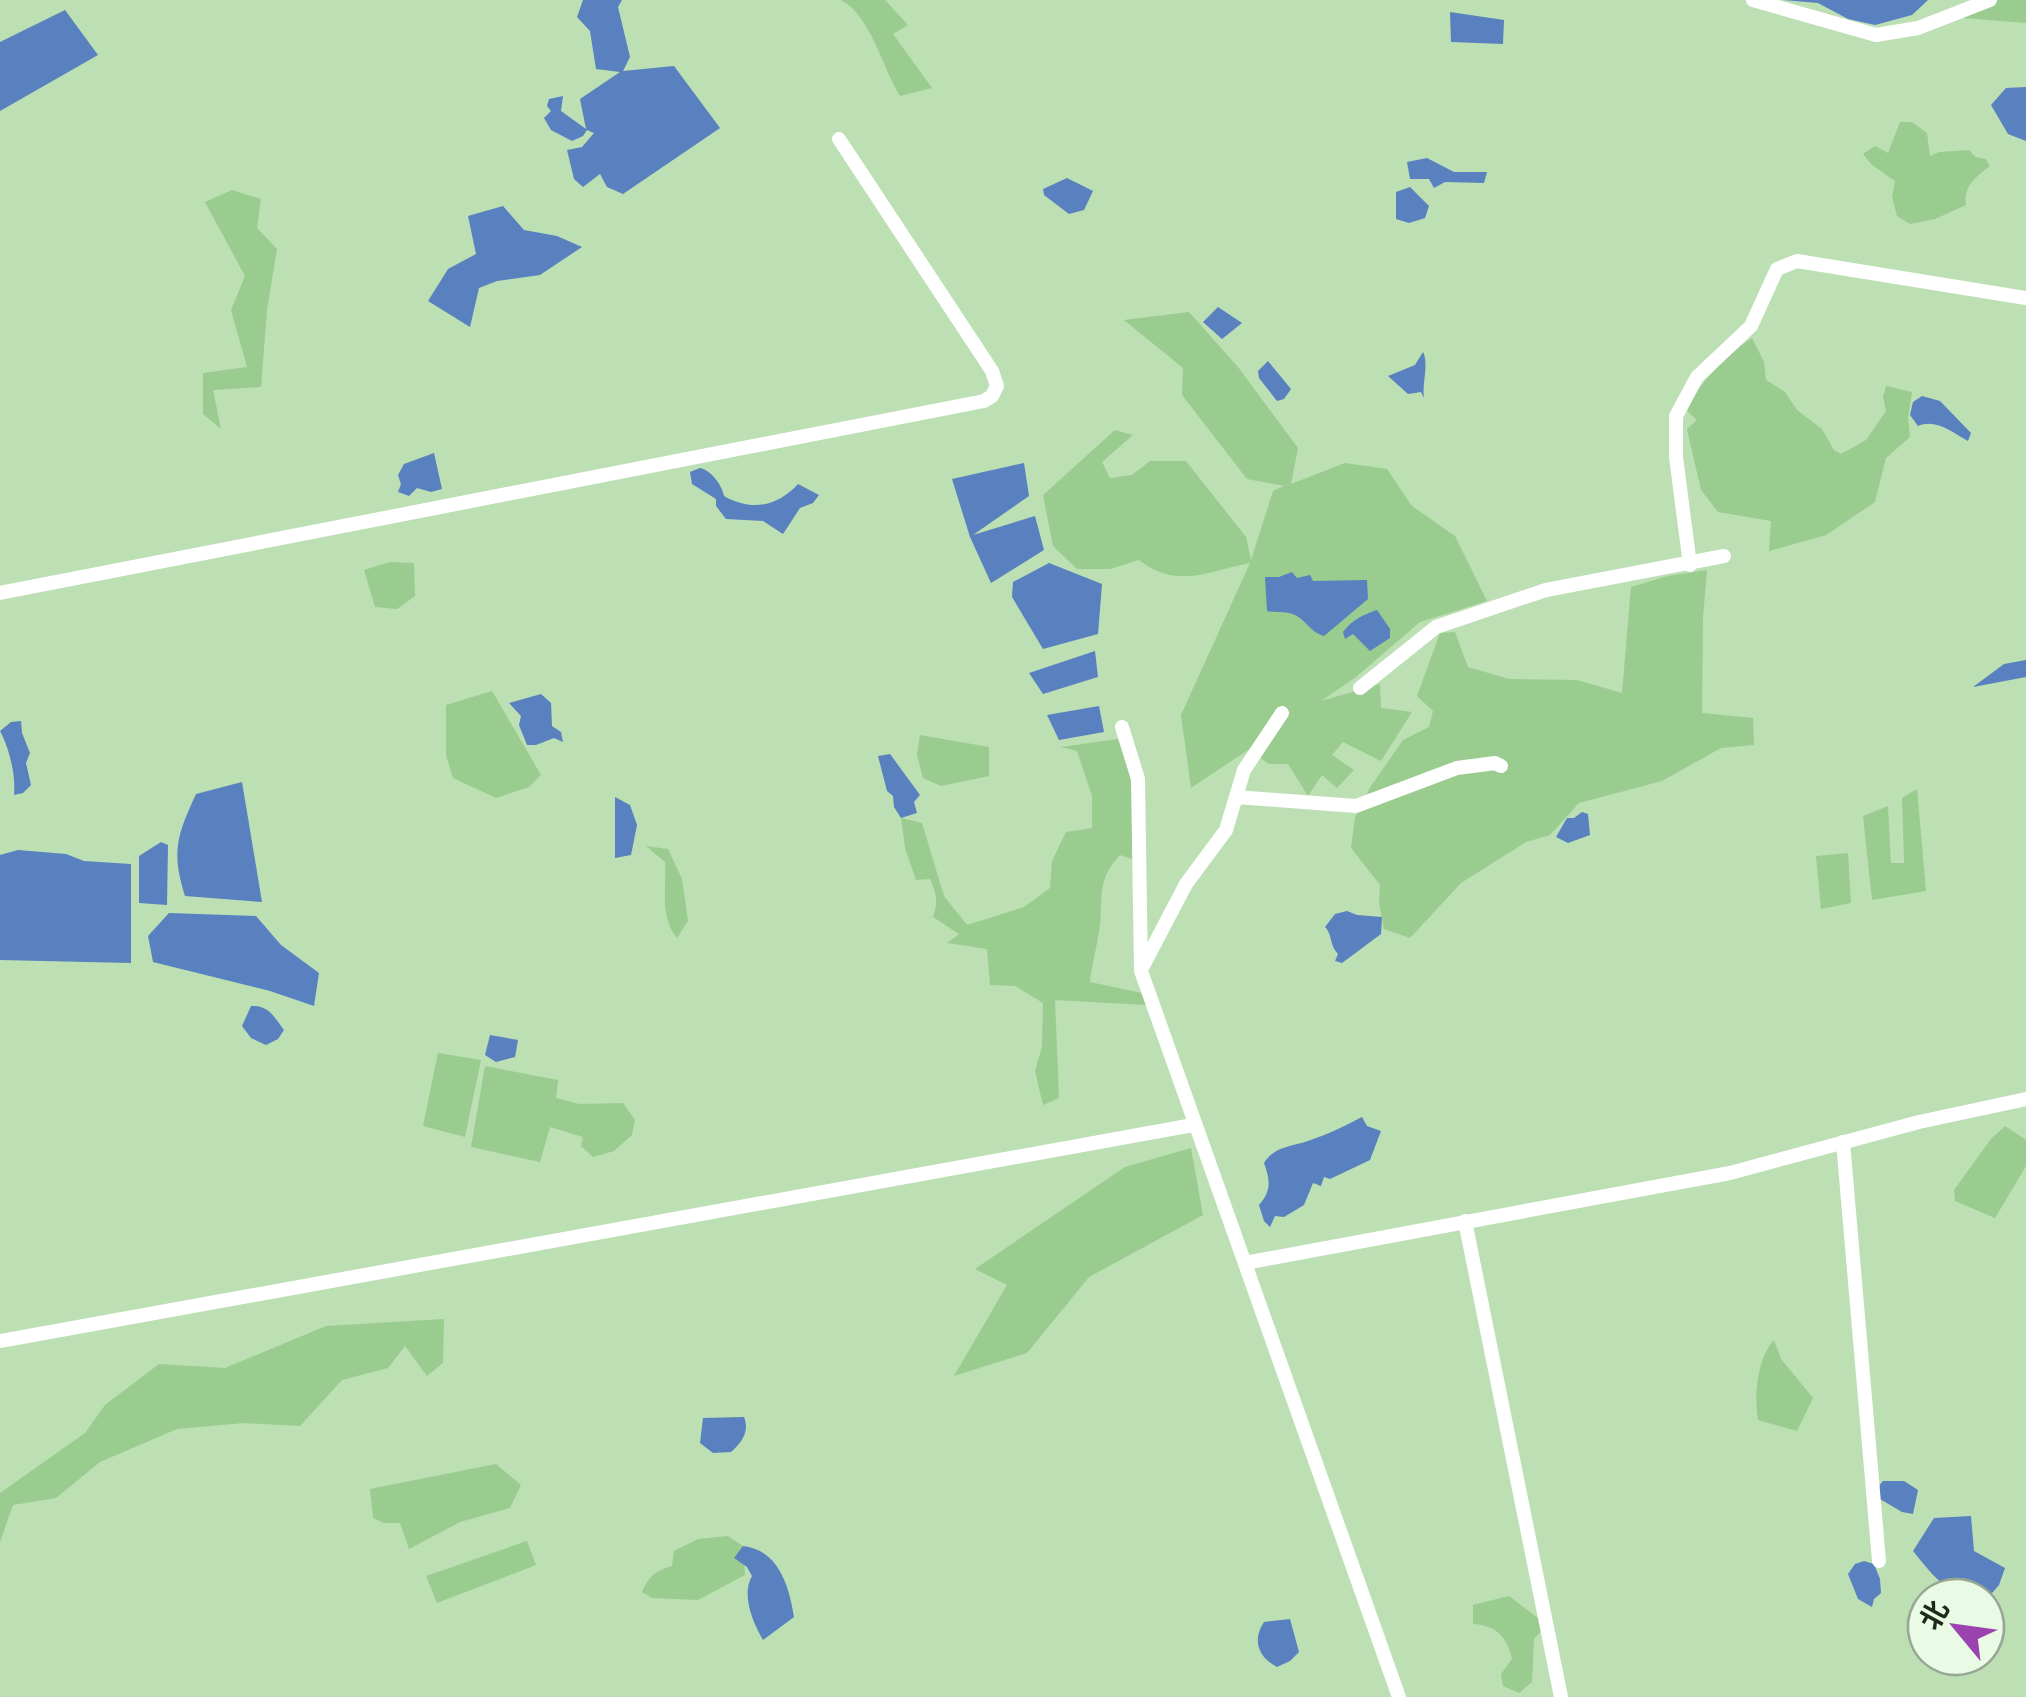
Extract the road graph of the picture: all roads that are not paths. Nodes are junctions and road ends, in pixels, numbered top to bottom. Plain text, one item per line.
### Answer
1 (1753, 0) edge
2 (1990, 0) edge
3 (839, 139) dead end
4 (2026, 298) edge
5 (1724, 556) dead end
6 (1690, 565) junction
7 (0, 593) edge
8 (1360, 688) dead end
9 (1282, 714) dead end
10 (1122, 727) dead end
11 (1501, 766) dead end
12 (1236, 797) junction
13 (1140, 971) junction
14 (2026, 1099) edge
15 (1193, 1125) junction
16 (1842, 1142) junction
17 (1465, 1221) junction
18 (1245, 1263) junction
19 (0, 1341) edge
20 (1879, 1561) dead end
21 (1399, 1697) edge
22 (1561, 1697) edge

1 - 2 street
3 - 7 street
4 - 6 street
5 - 6 street
6 - 8 street
9 - 12 street
10 - 13 street
11 - 12 street
12 - 13 street
13 - 15 street
14 - 16 street
15 - 18 street
15 - 19 street
16 - 17 street
16 - 20 street
17 - 18 street
17 - 22 street
18 - 21 street

